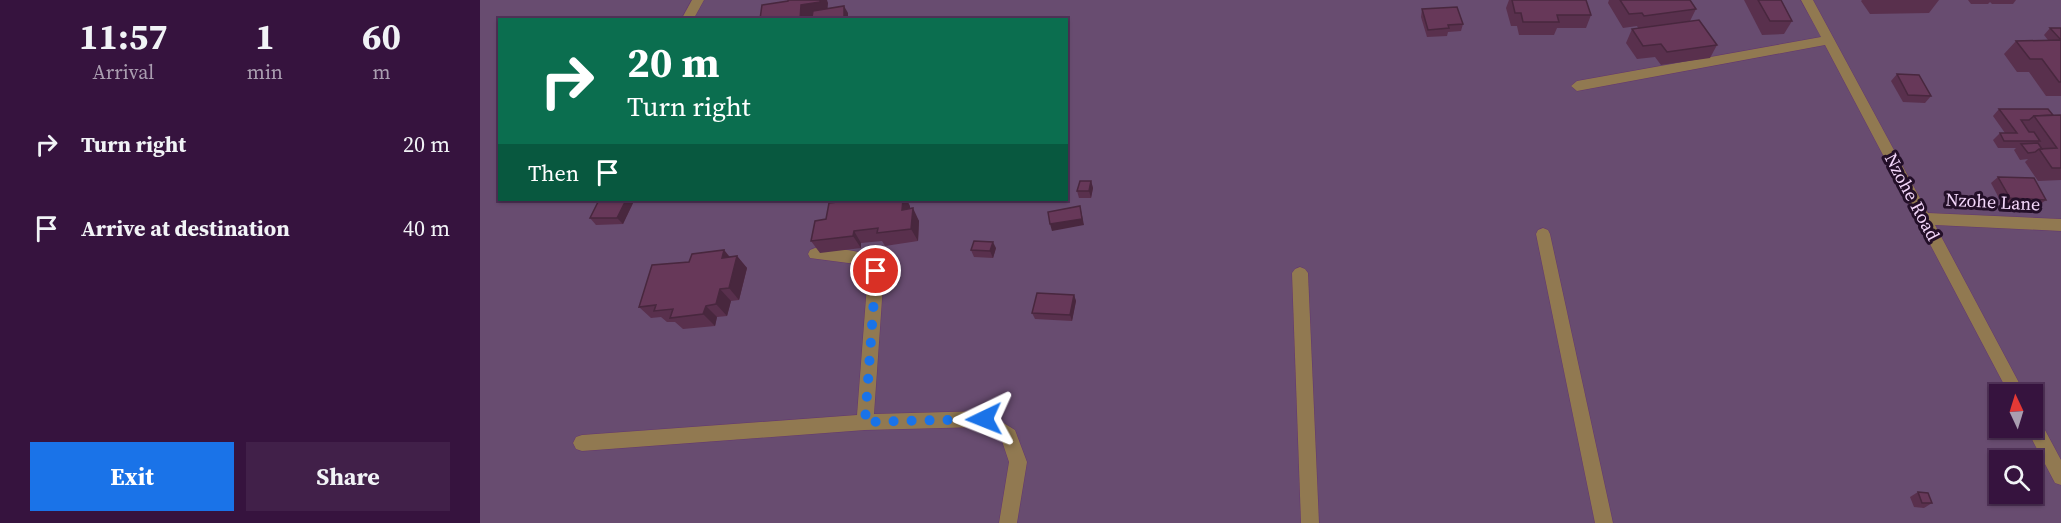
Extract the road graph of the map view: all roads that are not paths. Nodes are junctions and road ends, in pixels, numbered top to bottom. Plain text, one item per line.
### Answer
1 (698, 0) edge
2 (1807, 0) edge
3 (688, 18) edge
4 (1828, 40) junction
5 (1577, 86) dead end
6 (1924, 219) junction
7 (2061, 225) edge
8 (1543, 234) dead end
9 (815, 254) edge
10 (1300, 273) dead end
11 (2012, 384) edge
12 (865, 422) junction
13 (2040, 438) edge
14 (582, 443) dead end
15 (2061, 477) edge
16 (1008, 523) edge
17 (1310, 523) edge
18 (1604, 523) edge

1 - 3 street
2 - 4 street, Nzohe Road
4 - 5 street
4 - 6 street, Nzohe Road
6 - 7 street, Nzohe Lane
6 - 11 street, Nzohe Road
8 - 18 street
9 - 12 street
10 - 17 street
12 - 14 street
12 - 16 street
13 - 15 street

